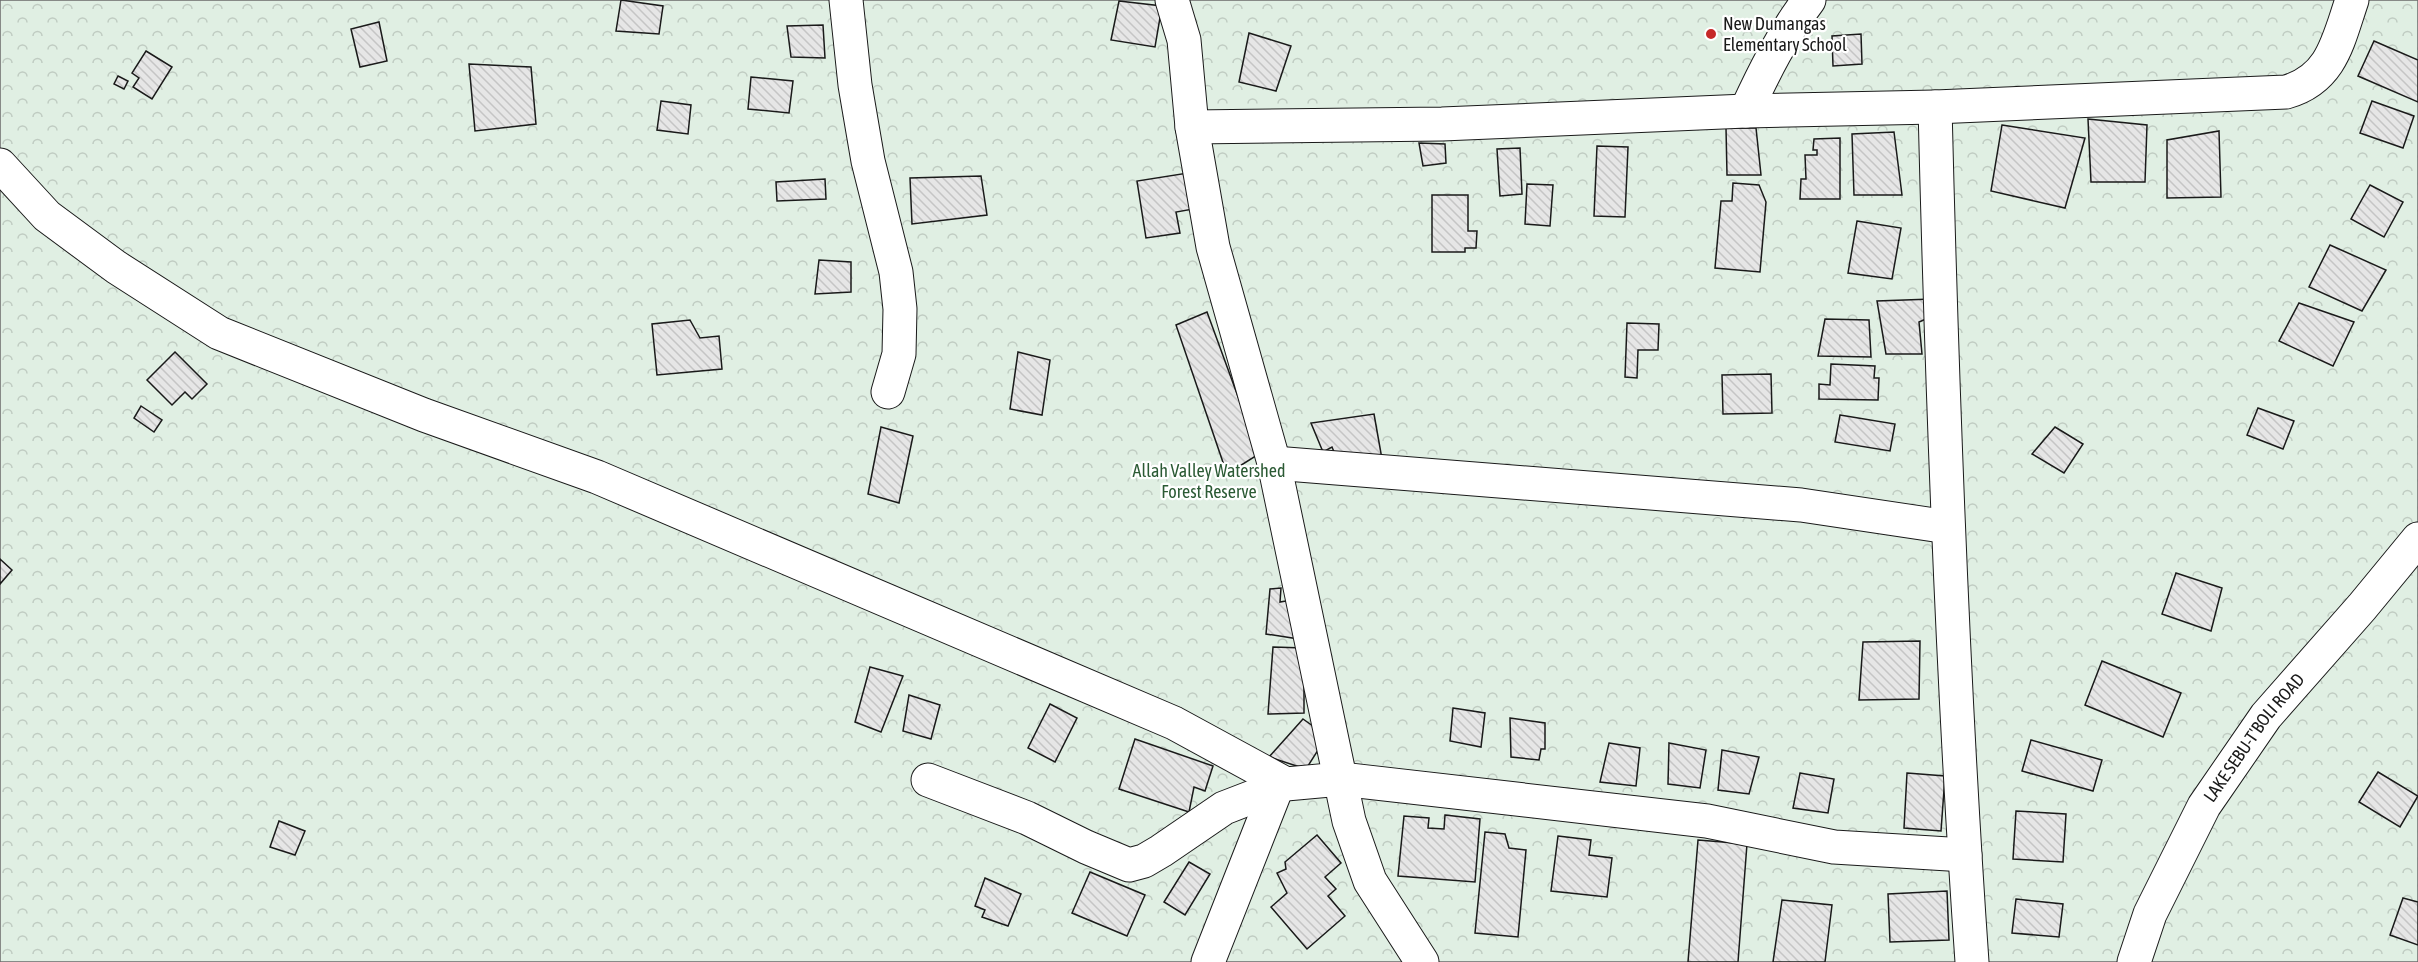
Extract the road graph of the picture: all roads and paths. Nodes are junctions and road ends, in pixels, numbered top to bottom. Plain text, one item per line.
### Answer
1 (846, 0) edge
2 (1172, 0) edge
3 (1809, 0) edge
4 (2352, 0) edge
5 (1935, 107) junction
6 (1746, 111) junction
7 (1192, 127) junction
8 (0, 165) edge
9 (888, 392) dead end
10 (1274, 464) junction
11 (1948, 527) junction
12 (2418, 538) edge
13 (1341, 779) junction
14 (928, 780) dead end
15 (1281, 785) junction
16 (1965, 855) junction
17 (1208, 962) edge
18 (1422, 962) edge
19 (1972, 962) edge
20 (2134, 962) edge

1 - 9 street
2 - 7 street
3 - 6 street
4 - 5 street
5 - 6 street
5 - 11 street
6 - 7 street
7 - 10 street
8 - 15 street
10 - 11 street
10 - 13 street
11 - 16 street
12 - 20 street, LAKE SEBU-T'BOLI ROAD
13 - 15 street
13 - 16 street
13 - 18 street
14 - 15 street
15 - 17 street
16 - 19 street

